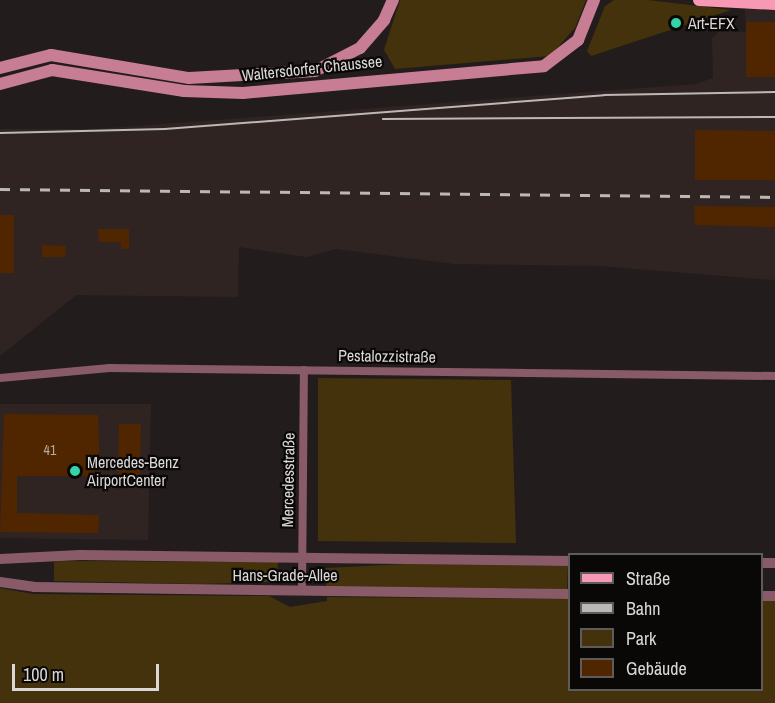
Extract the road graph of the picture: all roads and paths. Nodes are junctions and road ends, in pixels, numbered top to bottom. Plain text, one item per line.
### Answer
1 (393, 0) edge
2 (594, 0) edge
3 (699, 0) edge
4 (775, 3) edge
5 (0, 68) edge
6 (0, 84) edge
7 (304, 370) junction
8 (775, 376) edge
9 (0, 378) edge
10 (301, 558) junction
11 (0, 559) edge
12 (568, 561) edge
13 (0, 582) edge
14 (302, 589) junction
15 (568, 594) edge

1 - 5 main road, Waltersdorfer Chaussee
2 - 6 main road, Waltersdorfer Chaussee
3 - 4 main road
7 - 8 street, Pestalozzistraße
7 - 9 street, Pestalozzistraße
7 - 10 street, Mercedesstraße
10 - 11 street, Hans-Grade-Allee
10 - 12 street, Hans-Grade-Allee
10 - 14 street, Mercedesstraße
13 - 14 street, Hans-Grade-Allee
14 - 15 street, Hans-Grade-Allee

